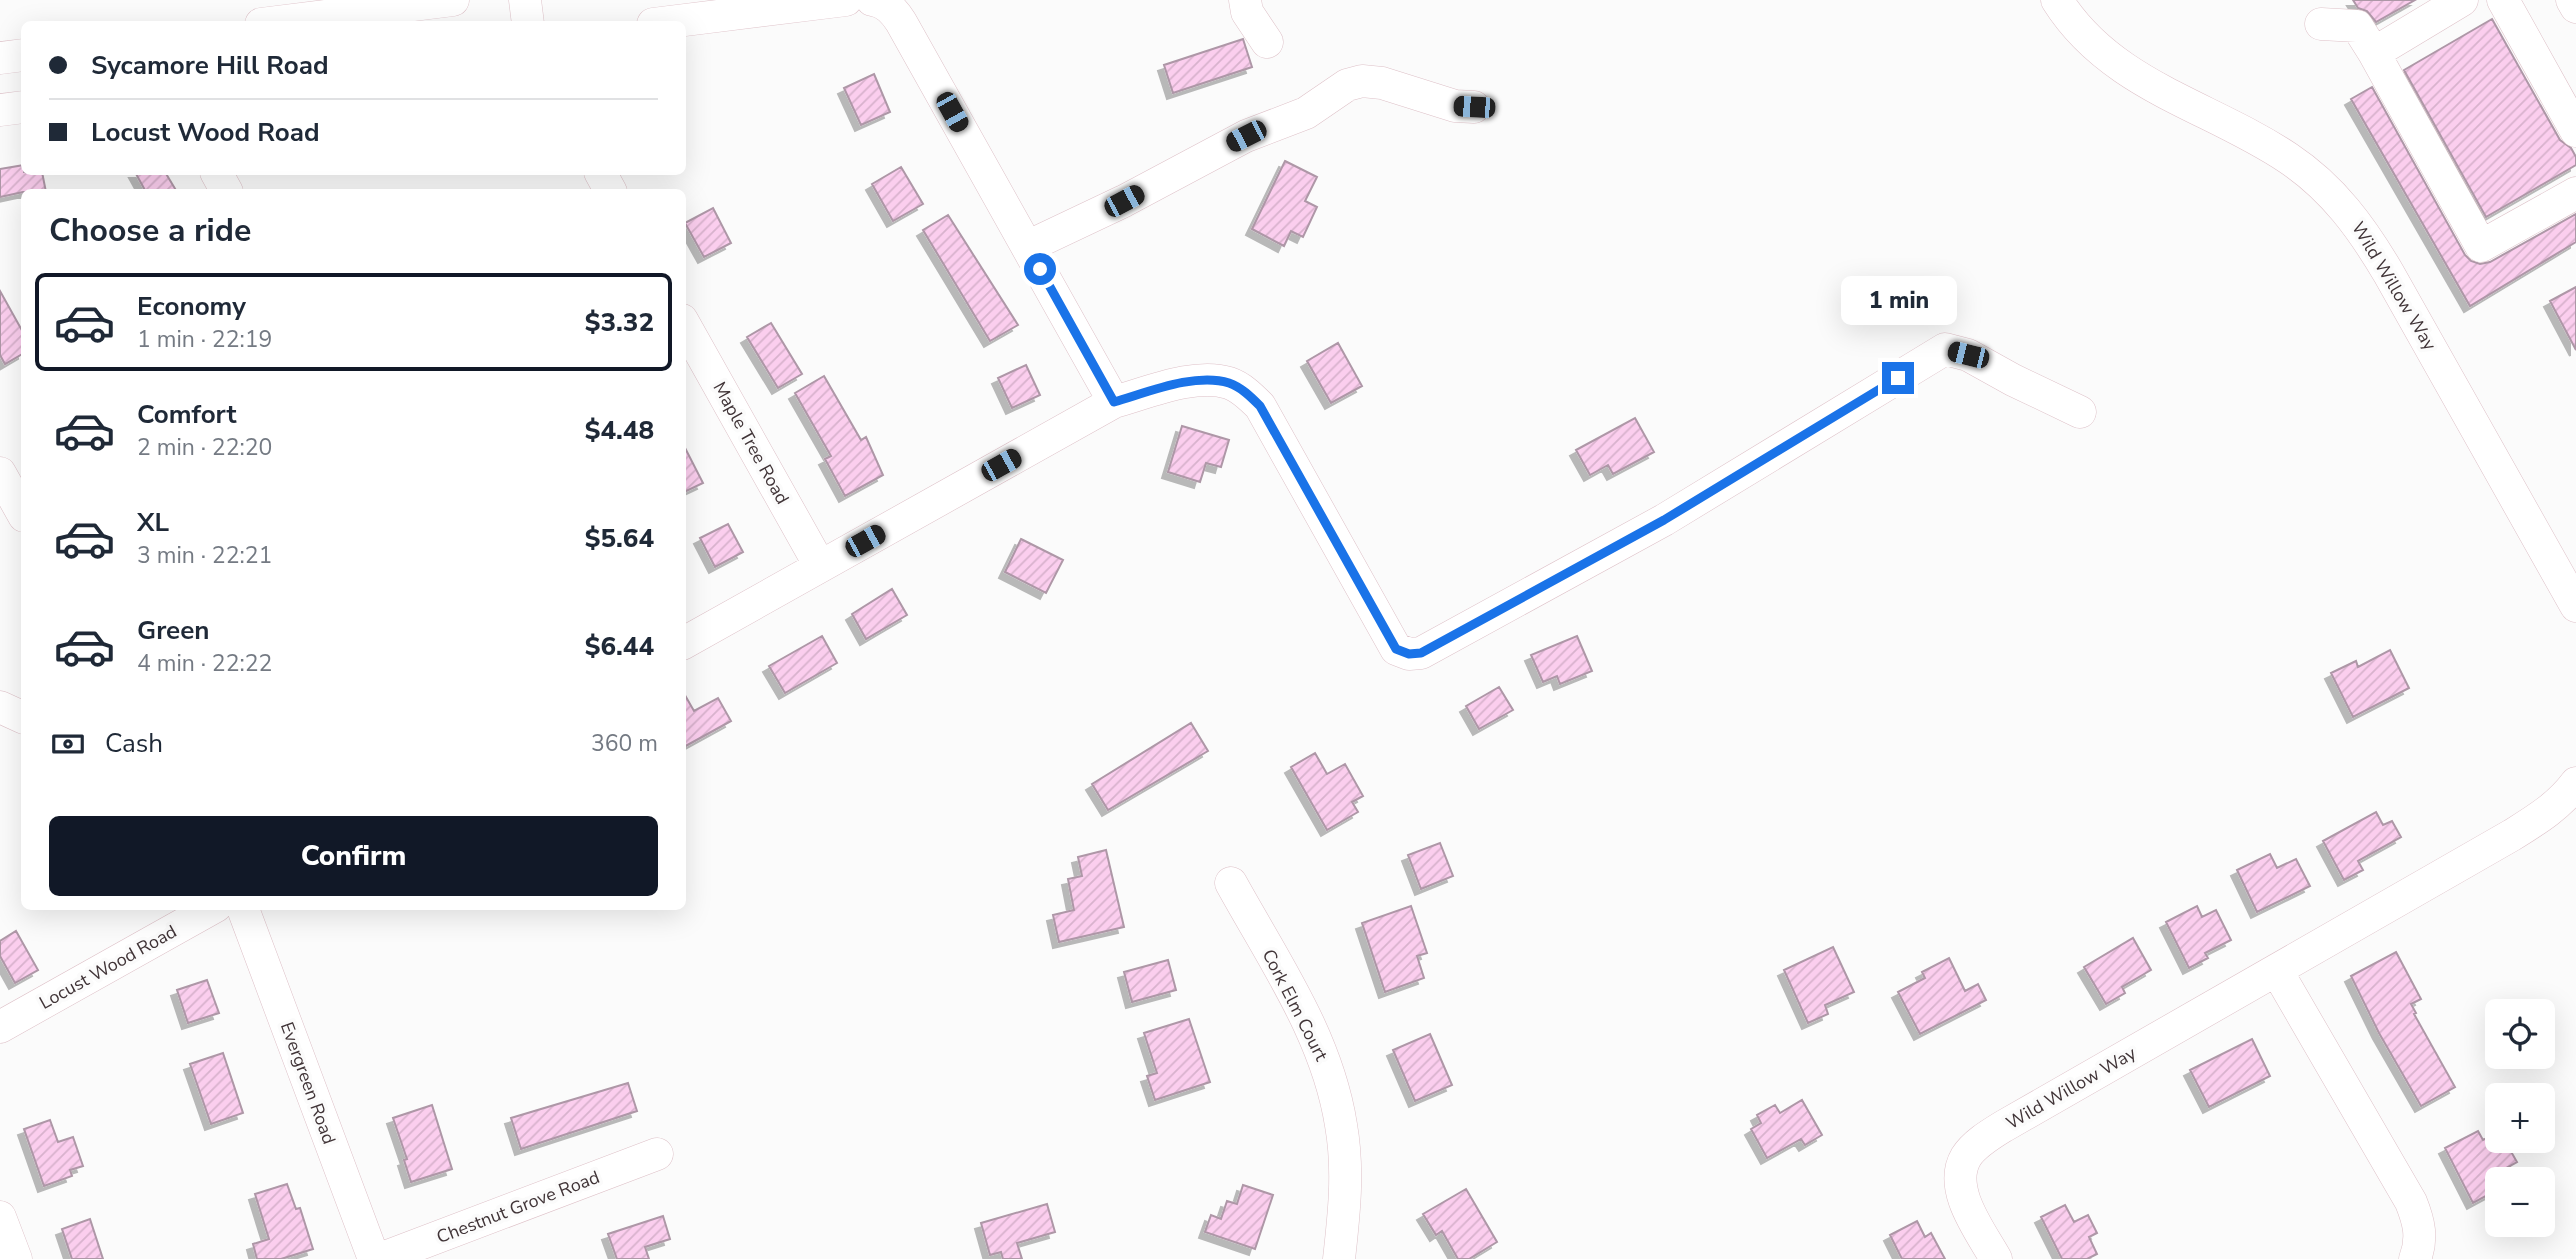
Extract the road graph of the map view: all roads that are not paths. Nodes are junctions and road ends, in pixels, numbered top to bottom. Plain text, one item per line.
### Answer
1 (453, 0) edge
2 (525, 0) edge
3 (846, 0) edge
4 (1245, 0) edge
5 (2057, 0) edge
6 (2462, 0) edge
7 (2503, 0) edge
8 (2572, 0) edge
9 (876, 1) edge
10 (2576, 7) edge
11 (2419, 11) edge
12 (285, 21) edge
13 (528, 21) edge
14 (677, 21) edge
15 (2320, 24) dead end
16 (1267, 42) dead end
17 (2374, 53) junction
18 (21, 55) edge
19 (0, 58) edge
20 (21, 107) edge
21 (1474, 107) dead end
22 (0, 110) edge
23 (2576, 131) edge
24 (2576, 193) edge
25 (1027, 247) junction
26 (686, 327) edge
27 (1114, 402) junction
28 (2080, 412) dead end
29 (0, 473) edge
30 (21, 511) edge
31 (820, 566) junction
32 (2576, 606) edge
33 (686, 642) edge
34 (0, 707) edge
35 (21, 717) edge
36 (2576, 783) edge
37 (1231, 883) dead end
38 (209, 910) edge
39 (243, 910) edge
40 (2277, 971) junction
41 (0, 1027) edge
42 (657, 1154) dead end
43 (0, 1217) edge
44 (16, 1259) edge
45 (374, 1259) edge
46 (380, 1259) edge
47 (1339, 1259) edge
48 (1996, 1259) edge
49 (2415, 1259) edge

1 - 12 street
2 - 13 street
3 - 14 street
4 - 16 street
5 - 32 street, Wild Willow Way
6 - 11 street
7 - 23 street
8 - 10 street
9 - 25 street
11 - 17 street
15 - 17 street
17 - 24 street
18 - 19 street
20 - 22 street
21 - 25 street
25 - 27 street
26 - 31 street, Maple Tree Road
27 - 28 street
27 - 31 street
29 - 30 street
31 - 33 street
34 - 35 street
36 - 40 street, Wild Willow Way
37 - 47 street, Cork Elm Court
38 - 41 street, Locust Wood Road
39 - 45 street, Evergreen Road
40 - 48 street, Wild Willow Way
40 - 49 street
42 - 46 street, Chestnut Grove Road
43 - 44 street

